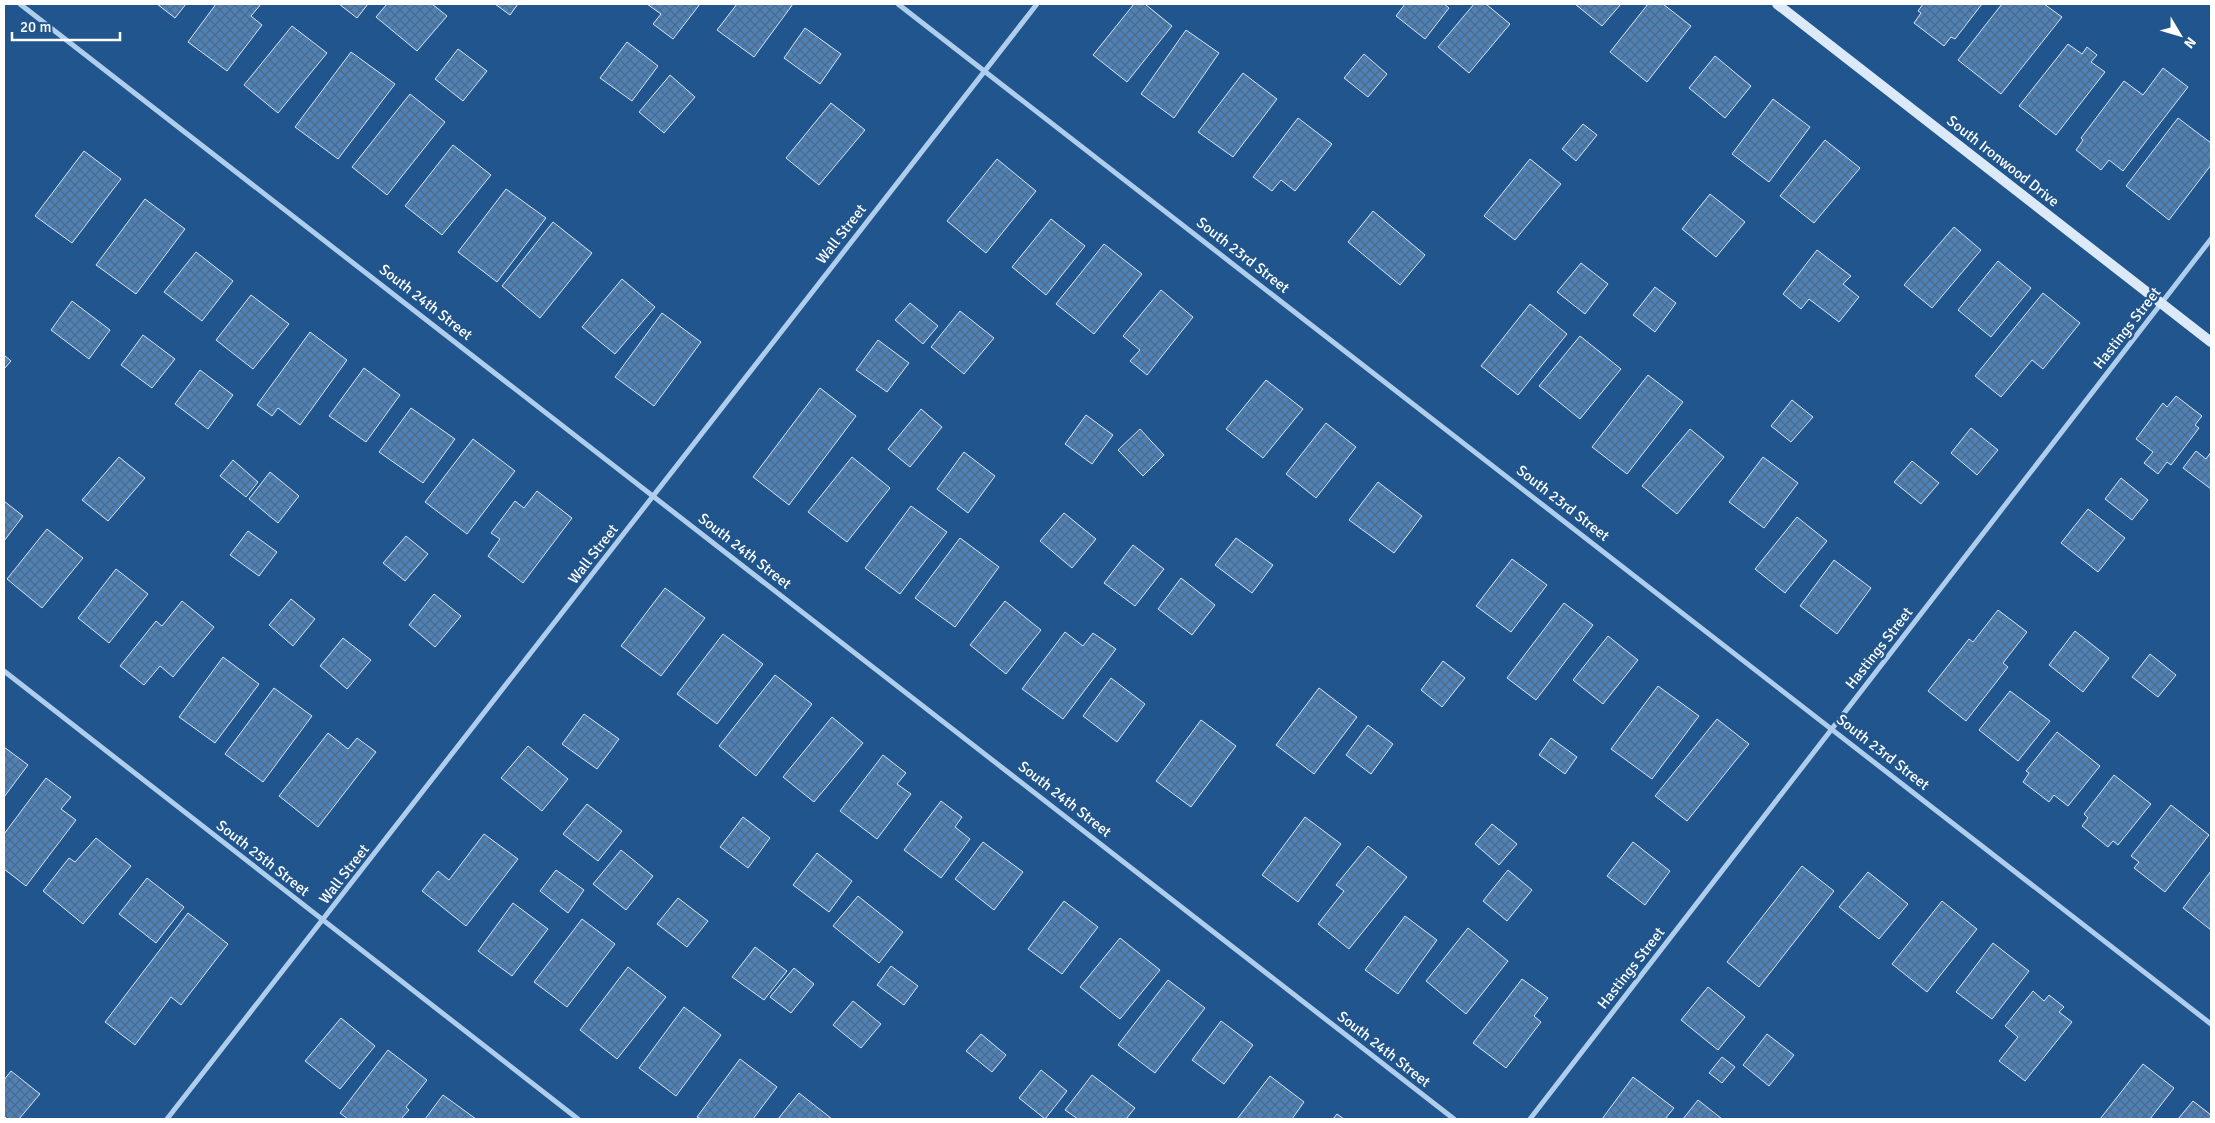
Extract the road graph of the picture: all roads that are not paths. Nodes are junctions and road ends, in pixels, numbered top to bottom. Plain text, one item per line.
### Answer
1 (20, 4) edge
2 (898, 4) edge
3 (1037, 4) edge
4 (1777, 4) edge
5 (985, 71) junction
6 (2211, 239) edge
7 (2161, 303) junction
8 (2211, 342) edge
9 (655, 496) junction
10 (4, 671) edge
11 (1832, 728) junction
12 (323, 920) junction
13 (2211, 1024) edge
14 (167, 1119) edge
15 (578, 1119) edge
16 (1454, 1119) edge
17 (1530, 1119) edge

1 - 9 street, South 24th Street
2 - 5 street, South 23rd Street
3 - 5 street, Wall Street
4 - 7 main road, South Ironwood Drive
5 - 9 street, Wall Street
5 - 11 street, South 23rd Street
6 - 7 street, Hastings Street
7 - 8 main road, South Ironwood Drive
7 - 11 street, Hastings Street
9 - 12 street, Wall Street
9 - 16 street, South 24th Street
10 - 12 street, South 25th Street
11 - 13 street, South 23rd Street
11 - 17 street, Hastings Street
12 - 14 street, Wall Street
12 - 15 street, South 25th Street

